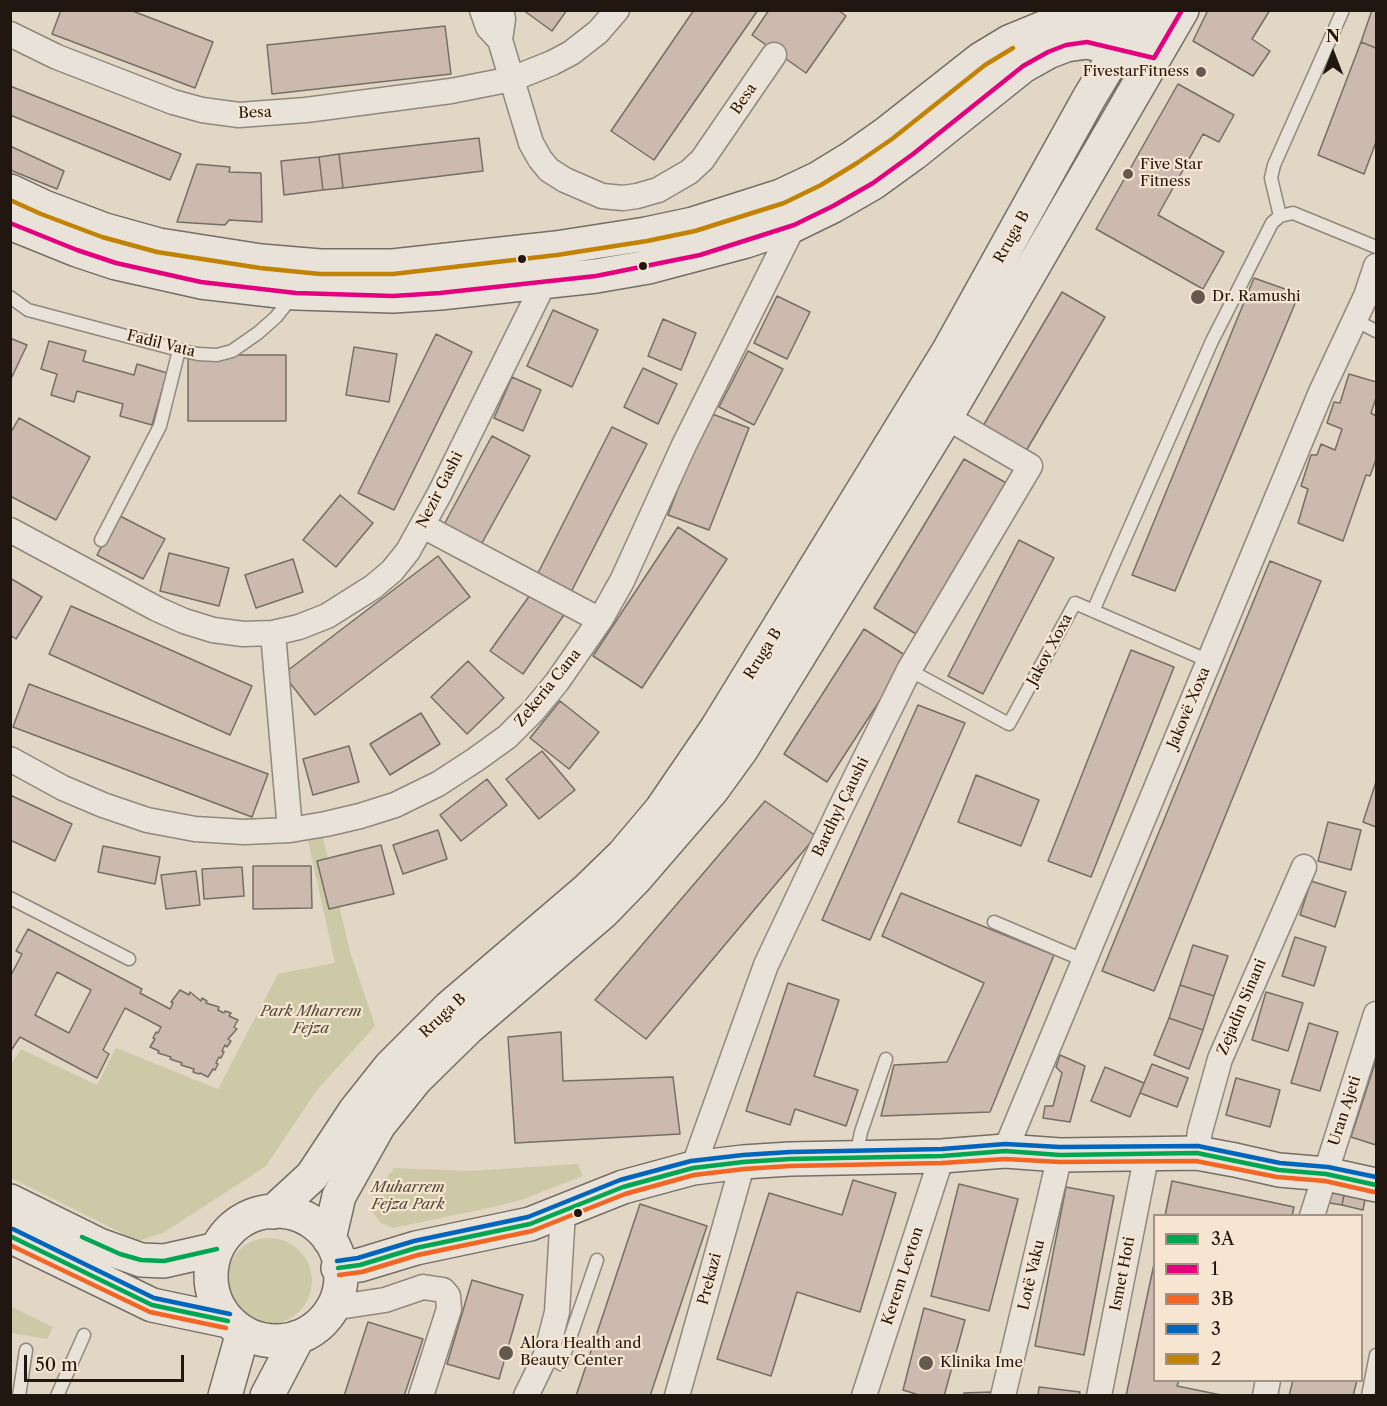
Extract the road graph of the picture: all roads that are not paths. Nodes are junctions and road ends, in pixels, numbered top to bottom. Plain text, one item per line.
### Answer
1 (482, 10) edge
2 (501, 10) edge
3 (617, 10) edge
4 (1065, 10) edge
5 (1343, 10) edge
6 (1139, 16) edge
7 (1177, 20) edge
8 (10, 34) edge
9 (500, 40) junction
10 (1119, 49) junction
11 (1016, 54) junction
12 (774, 55) dead end
13 (1155, 58) junction
14 (512, 79) junction
15 (1089, 98) junction
16 (10, 191) edge
17 (1280, 216) junction
18 (10, 224) edge
19 (794, 225) junction
20 (1377, 248) edge
21 (1377, 266) edge
22 (544, 283) junction
23 (296, 293) junction
24 (10, 297) edge
25 (1355, 320) junction
26 (1377, 331) edge
27 (179, 350) junction
28 (946, 417) junction
29 (423, 526) junction
30 (10, 530) edge
31 (101, 540) dead end
32 (1093, 611) junction
33 (600, 620) junction
34 (273, 633) junction
35 (1209, 661) junction
36 (909, 670) junction
37 (10, 759) edge
38 (290, 830) junction
39 (1304, 867) dead end
40 (10, 898) edge
41 (993, 922) dead end
42 (129, 959) dead end
43 (1083, 960) junction
44 (1377, 1014) edge
45 (886, 1059) dead end
46 (1005, 1151) junction
47 (1147, 1154) junction
48 (1197, 1154) junction
49 (1060, 1155) junction
50 (942, 1156) junction
51 (856, 1157) junction
52 (743, 1162) junction
53 (693, 1168) junction
54 (1326, 1174) junction
55 (1377, 1185) edge
56 (10, 1201) edge
57 (273, 1212) junction
58 (564, 1212) junction
59 (1312, 1214) edge
60 (10, 1236) edge
61 (217, 1249) junction
62 (334, 1253) junction
63 (597, 1260) dead end
64 (332, 1308) junction
65 (236, 1327) junction
66 (84, 1335) dead end
67 (298, 1337) junction
68 (26, 1350) dead end
69 (546, 1355) junction
70 (1377, 1355) edge
71 (19, 1395) edge
72 (57, 1395) edge
73 (225, 1395) edge
74 (267, 1395) edge
75 (421, 1395) edge
76 (526, 1395) edge
77 (677, 1395) edge
78 (864, 1395) edge
79 (1004, 1395) edge
80 (1099, 1395) edge
81 (1368, 1395) edge

1 - 9 street, Besa
2 - 9 street, Besa
3 - 14 street, Besa
4 - 11 main road
5 - 17 lane
6 - 7 main road
6 - 10 main road, Rruga B
6 - 11 main road
7 - 13 main road, Rruga B
8 - 14 street, Besa
9 - 14 street, Besa
10 - 11 main road
10 - 13 main road
10 - 15 main road, Rruga B
11 - 15 main road
11 - 16 main road
11 - 19 main road
12 - 14 street, Besa
13 - 28 main road, Rruga B
15 - 57 main road, Rruga B
17 - 20 lane
17 - 32 lane
18 - 23 main road
19 - 22 main road
19 - 33 street, Zekeria Cana
21 - 25 street, Jakovë Xoxa
22 - 23 main road
22 - 29 street, Nezir Gashi
23 - 27 lane, Fadil Vata
24 - 27 lane, Fadil Vata
25 - 26 lane
25 - 35 street, Jakovë Xoxa
27 - 31 lane
28 - 36 street, Bardhyl Çaushi
28 - 62 main road, Rruga B
29 - 33 street
29 - 34 street, Nezir Gashi
30 - 34 street, Nezir Gashi
32 - 35 lane, Jakov Xoxa
32 - 36 lane, Jakov Xoxa
33 - 38 street, Zekeria Cana
34 - 38 street
35 - 43 street, Jakovë Xoxa
36 - 53 street, Bardhyl Çaushi
37 - 38 street, Zekeria Cana
39 - 48 street, Zejadin Sinani
40 - 42 lane
41 - 43 lane
43 - 46 street, Jakovë Xoxa
44 - 54 street, Uran Ajeti
45 - 51 lane
46 - 49 main road
46 - 50 main road
47 - 48 main road
47 - 49 main road
47 - 80 street, Ismet Hoti
48 - 54 main road
49 - 79 street, Lotë Vaku
50 - 51 main road
50 - 78 street, Kerem Levton
51 - 52 main road
52 - 53 main road
52 - 77 street, Prekazi
53 - 58 main road
54 - 55 main road
54 - 59 street, Uran Ajeti
56 - 61 main road
57 - 61 main road
57 - 62 main road
58 - 62 main road
58 - 69 street
60 - 65 main road
61 - 65 main road
62 - 64 main road
63 - 69 lane
64 - 67 main road
64 - 75 street
65 - 67 main road
65 - 73 main road
66 - 72 lane
67 - 74 main road
68 - 71 lane
69 - 76 street
70 - 81 lane

